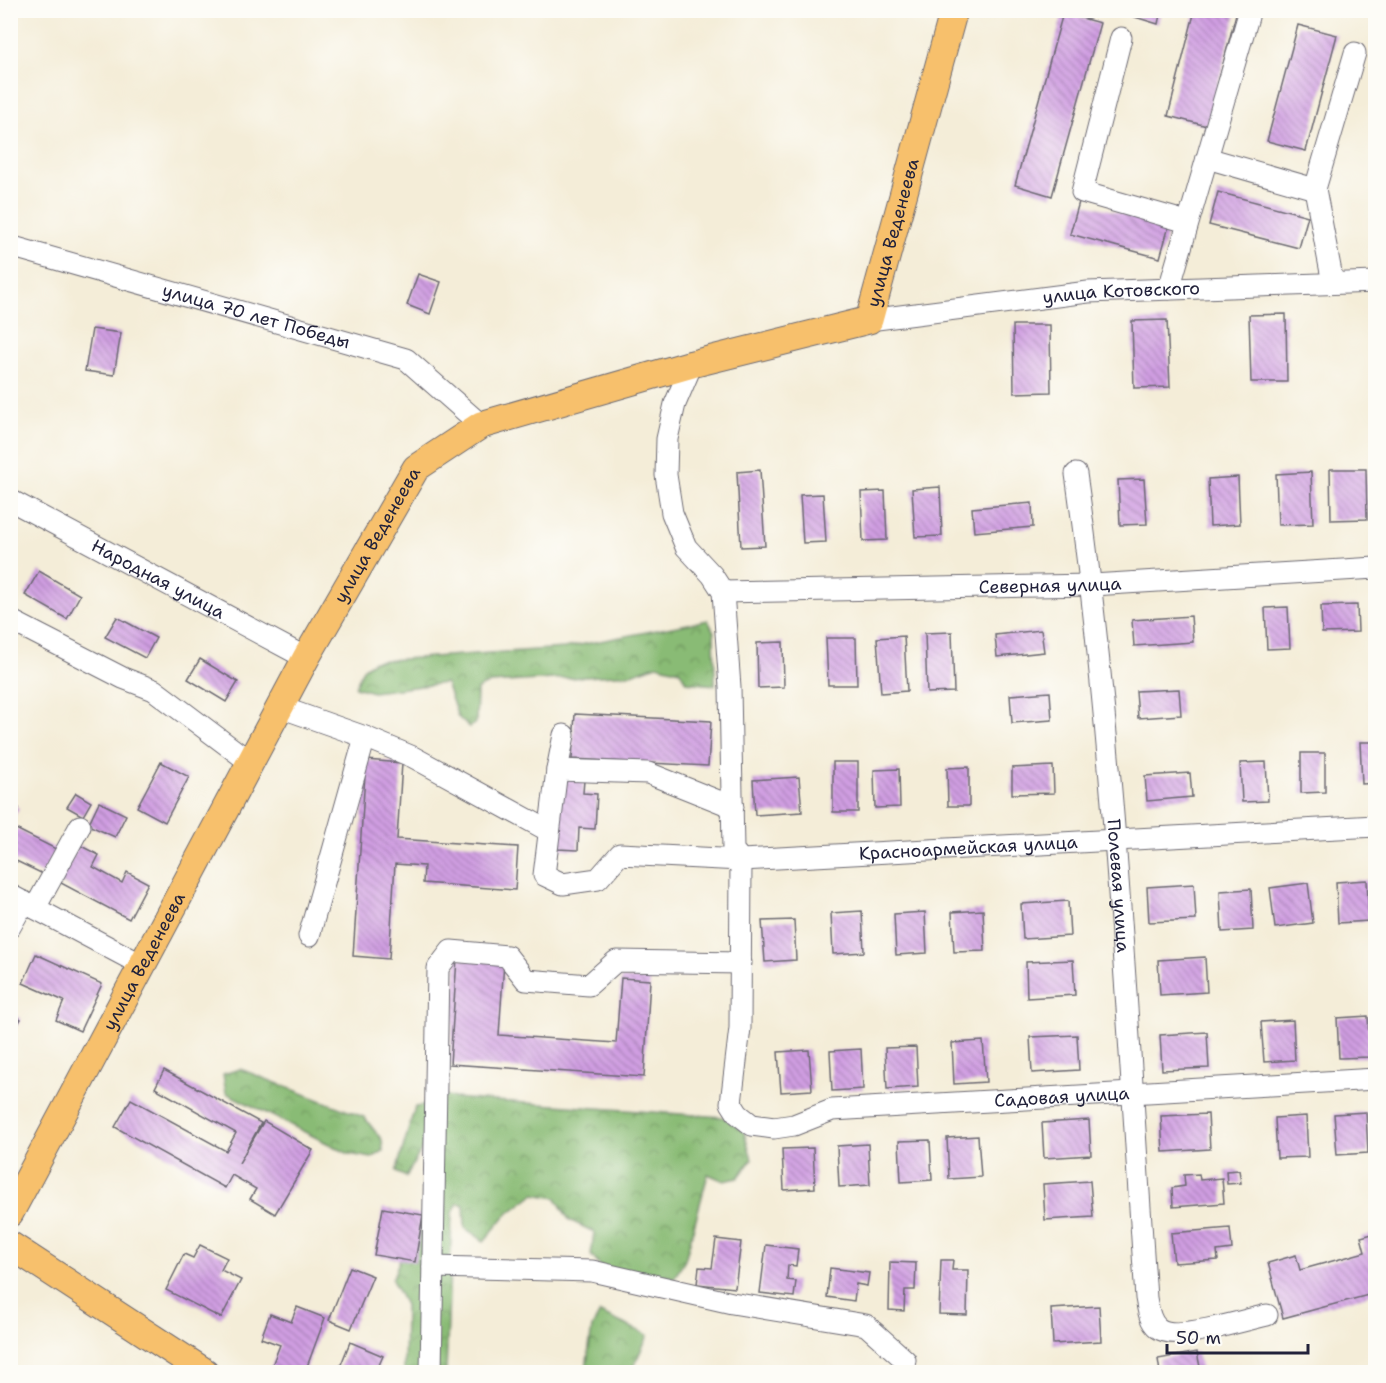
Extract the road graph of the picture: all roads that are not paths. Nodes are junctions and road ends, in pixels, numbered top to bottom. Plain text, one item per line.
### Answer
1 (954, 10) edge
2 (1248, 17) dead end
3 (1121, 38) dead end
4 (1355, 53) dead end
5 (1207, 158) junction
6 (1315, 189) junction
7 (1187, 222) junction
8 (10, 246) edge
9 (1376, 282) edge
10 (1334, 283) junction
11 (1169, 290) junction
12 (869, 320) junction
13 (692, 364) junction
14 (481, 424) junction
15 (1077, 474) dead end
16 (10, 500) edge
17 (1376, 568) edge
18 (1092, 585) junction
19 (723, 592) junction
20 (10, 620) edge
21 (306, 658) junction
22 (280, 707) junction
23 (564, 735) dead end
24 (365, 737) junction
25 (250, 763) junction
26 (557, 770) junction
27 (733, 807) junction
28 (80, 826) dead end
29 (1376, 826) edge
30 (549, 831) junction
31 (1114, 842) junction
32 (741, 860) junction
33 (23, 902) edge
34 (10, 927) edge
35 (309, 936) dead end
36 (741, 963) junction
37 (144, 966) junction
38 (1376, 1079) edge
39 (1132, 1095) junction
40 (10, 1213) edge
41 (10, 1245) edge
42 (433, 1268) junction
43 (1267, 1315) dead end
44 (205, 1372) edge
45 (431, 1372) edge
46 (903, 1372) edge

1 - 12 main road, улица Веденеева
2 - 5 street
3 - 7 street
4 - 6 street
5 - 6 street
5 - 7 street
6 - 10 street
7 - 11 street
8 - 14 street, улица 70 лет Победы
9 - 10 street, улица Котовского
10 - 11 street, улица Котовского
11 - 12 street, улица Котовского
12 - 13 main road, улица Веденеева
13 - 14 main road, улица Веденеева
13 - 19 street
14 - 21 main road, улица Веденеева
15 - 18 street, Полевая улица
16 - 21 street, Народная улица
17 - 18 street, Северная улица
18 - 19 street, Северная улица
18 - 31 street, Полевая улица
19 - 27 street
20 - 25 street
21 - 22 main road, улица Веденеева
22 - 24 street
22 - 25 main road, улица Веденеева
23 - 26 street
24 - 30 street
24 - 35 street
25 - 37 main road, улица Веденеева
26 - 27 street
26 - 30 street
27 - 32 street
28 - 33 street
29 - 31 street, Красноармейская улица
30 - 32 street, Красноармейская улица
31 - 32 street, Красноармейская улица
31 - 39 street, Полевая улица
32 - 36 street
33 - 34 street
33 - 37 street
36 - 39 street, Садовая улица
36 - 42 street
37 - 40 main road, улица Веденеева
38 - 39 street, Садовая улица
39 - 43 street, Полевая улица
41 - 44 main road
42 - 45 street
42 - 46 street

